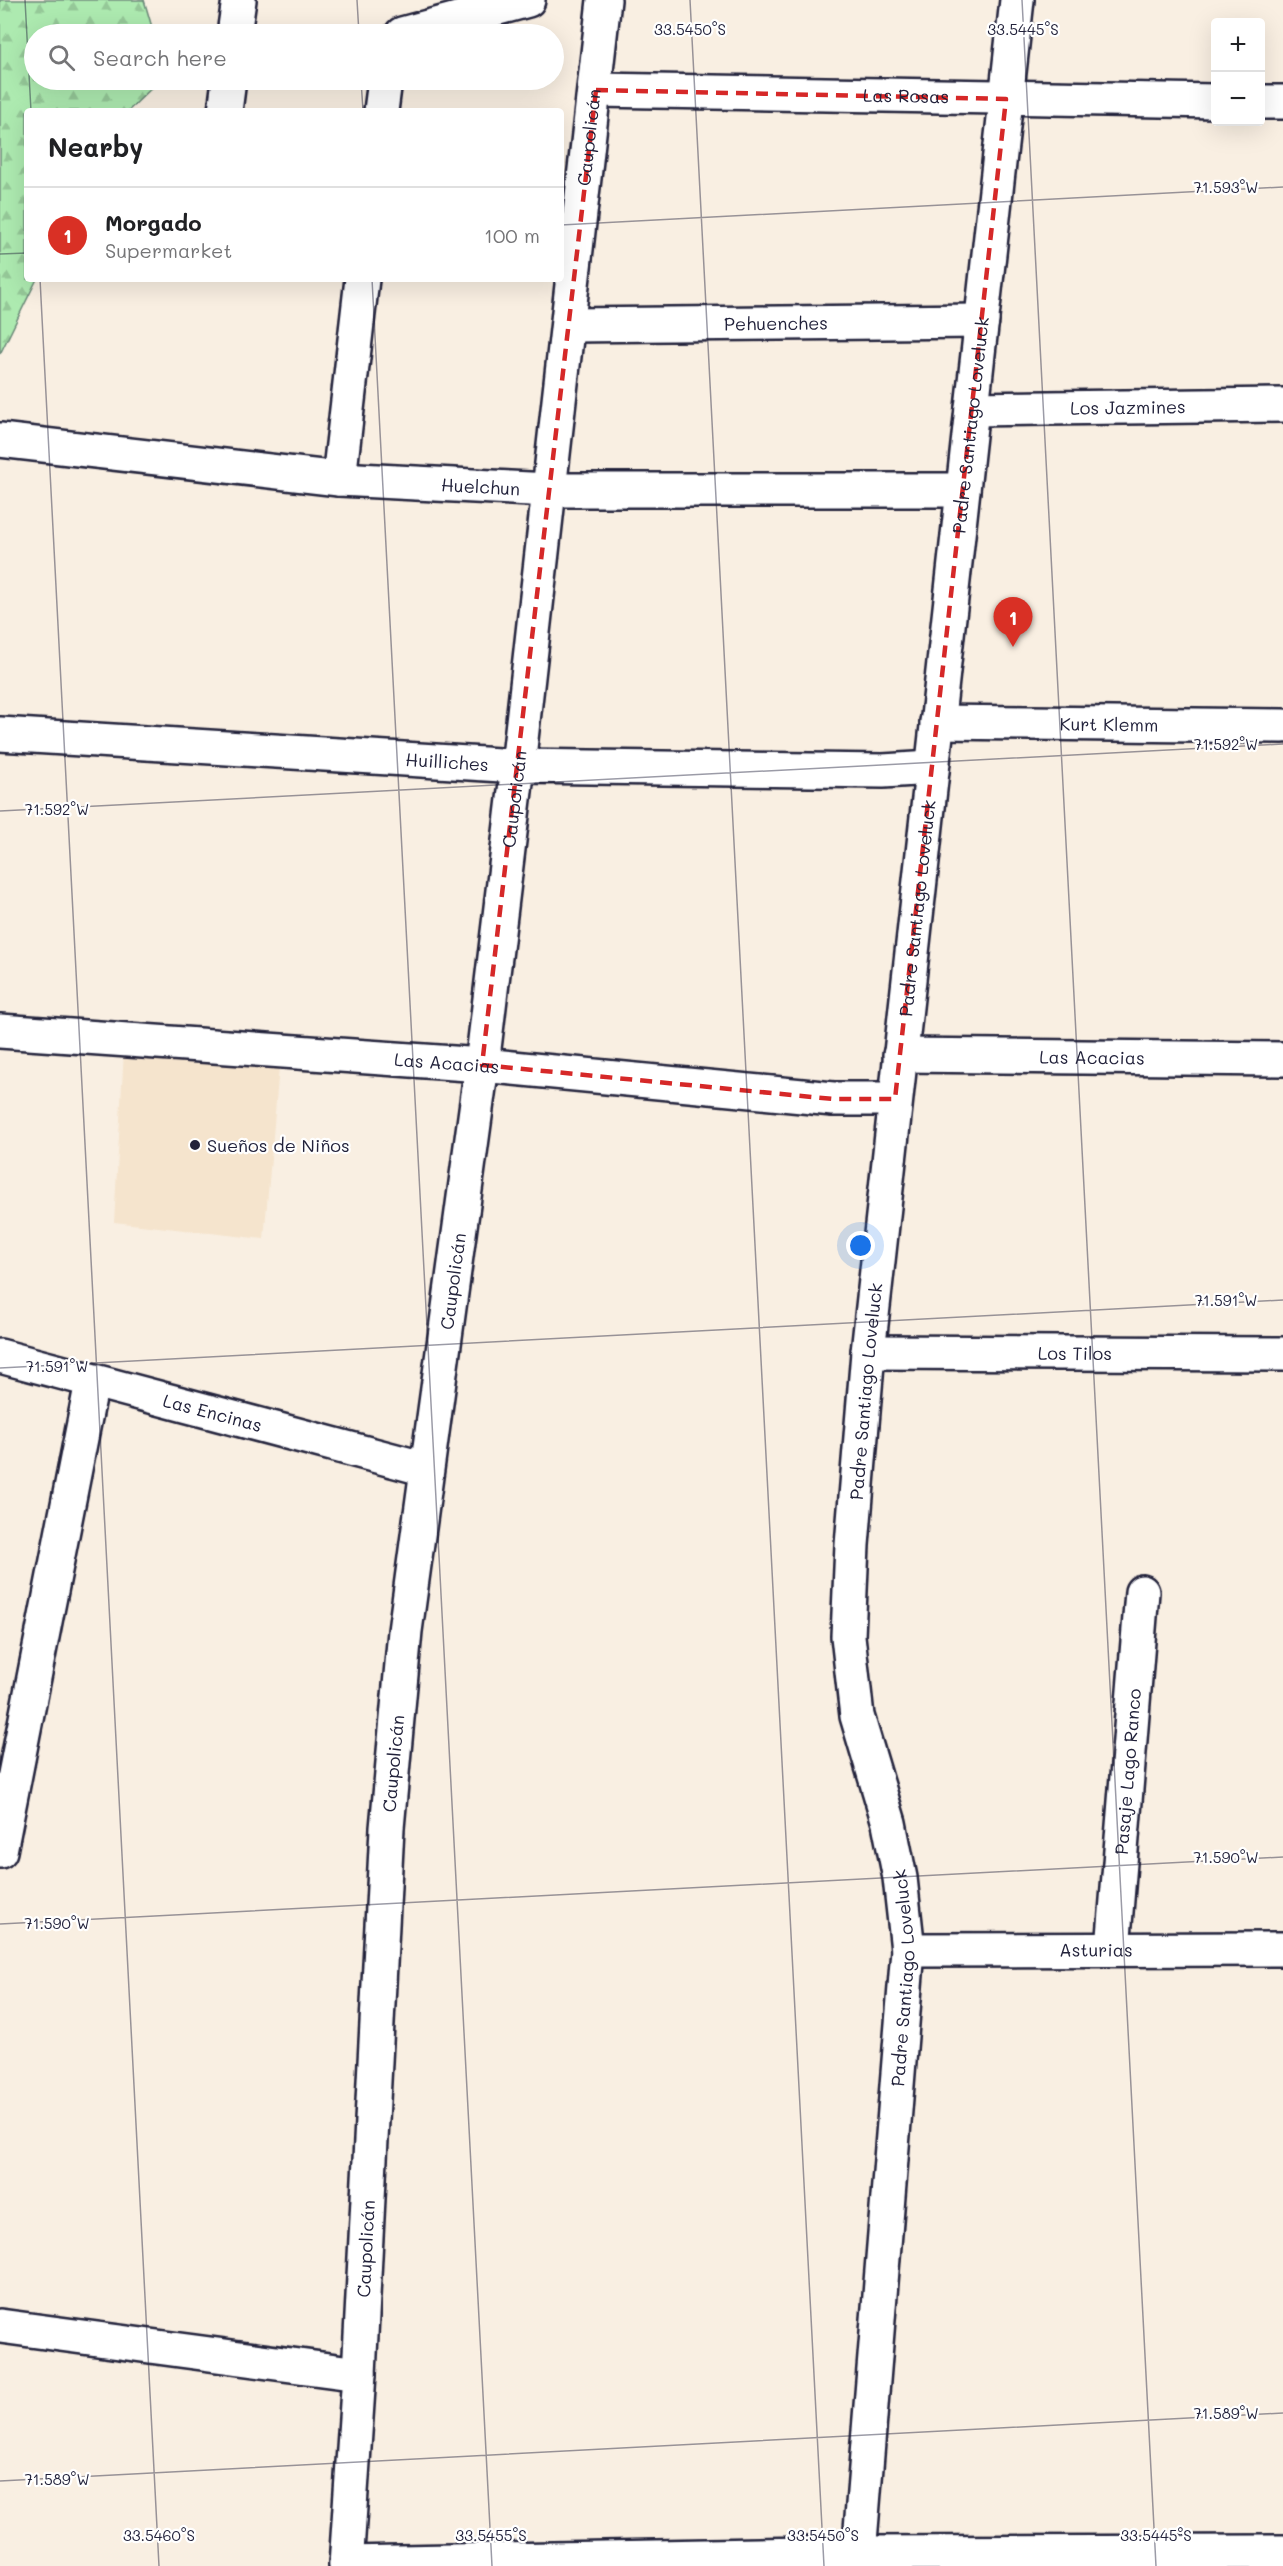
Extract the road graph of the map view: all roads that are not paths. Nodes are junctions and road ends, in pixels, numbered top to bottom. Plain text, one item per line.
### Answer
1 (238, 0) edge
2 (528, 0) edge
3 (604, 0) edge
4 (1017, 0) edge
5 (235, 24) edge
6 (439, 24) edge
7 (228, 90) edge
8 (384, 90) edge
9 (596, 90) junction
10 (1006, 99) junction
11 (1211, 101) edge
12 (1265, 102) edge
13 (1283, 102) edge
14 (225, 108) edge
15 (381, 108) edge
16 (362, 282) edge
17 (982, 321) junction
18 (570, 325) junction
19 (1283, 405) edge
20 (972, 409) junction
21 (0, 440) edge
22 (339, 479) junction
23 (549, 490) junction
24 (963, 490) junction
25 (937, 722) junction
26 (1283, 726) edge
27 (0, 734) edge
28 (518, 766) junction
29 (932, 768) junction
30 (0, 1031) edge
31 (900, 1055) junction
32 (1283, 1059) edge
33 (482, 1065) junction
34 (896, 1099) junction
35 (867, 1352) junction
36 (1283, 1354) edge
37 (0, 1356) edge
38 (92, 1382) junction
39 (426, 1469) junction
40 (1142, 1592) dead end
41 (0, 1851) edge
42 (1113, 1949) junction
43 (1283, 1949) edge
44 (908, 1950) junction
45 (0, 2326) edge
46 (359, 2374) junction
47 (1283, 2552) edge
48 (859, 2560) edge
49 (346, 2564) edge

1 - 5 street
2 - 6 street
3 - 9 street, Caupolicán
4 - 10 street, Padre Santiago Loveluck
7 - 14 street
8 - 15 street
9 - 10 street, Las Rosas
9 - 18 street, Caupolicán
10 - 11 street, Las Rosas
10 - 17 street, Padre Santiago Loveluck
12 - 13 street
16 - 22 street
17 - 18 street, Pehuenches
17 - 20 street, Padre Santiago Loveluck
18 - 23 street, Caupolicán
19 - 20 street, Los Jazmines
20 - 24 street, Padre Santiago Loveluck
21 - 22 street, Huelchun
22 - 23 street, Huelchun
23 - 24 street, Huelchun
23 - 28 street, Caupolicán
24 - 25 street, Padre Santiago Loveluck
25 - 26 street, Kurt Klemm
25 - 29 street, Padre Santiago Loveluck
27 - 28 street, Huilliches
28 - 29 street, Huilliches
28 - 33 street, Caupolicán
29 - 31 street, Padre Santiago Loveluck
30 - 33 street, Las Acacias
31 - 32 street, Las Acacias
31 - 34 street, Padre Santiago Loveluck
33 - 34 street, Las Acacias
33 - 39 street, Caupolicán
34 - 35 street, Padre Santiago Loveluck
35 - 36 street, Los Tilos
35 - 44 street, Padre Santiago Loveluck
37 - 38 street, Las Encinas
38 - 39 street, Las Encinas
38 - 41 street
39 - 46 street, Caupolicán
40 - 42 street, Pasaje Lago Ranco
42 - 43 street, Asturias
42 - 44 street, Asturias
44 - 48 street, Padre Santiago Loveluck
45 - 46 street
46 - 49 street, Caupolicán
47 - 48 street
48 - 49 street

